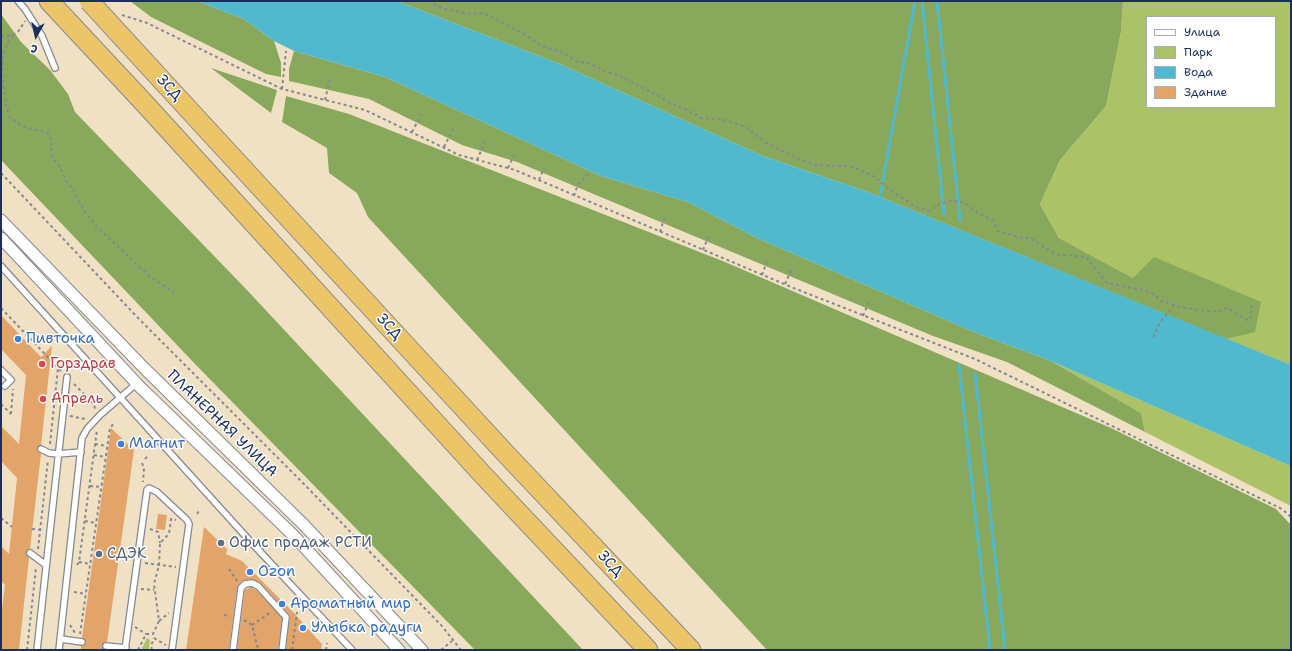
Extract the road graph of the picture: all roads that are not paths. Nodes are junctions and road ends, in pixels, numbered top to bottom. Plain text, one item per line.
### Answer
1 (18, 1) edge
2 (49, 1) edge
3 (89, 1) edge
4 (55, 68) dead end
5 (1, 220) edge
6 (1, 238) edge
7 (1, 266) edge
8 (1, 370) edge
9 (67, 377) road end
10 (136, 384) junction
11 (5, 386) dead end
12 (121, 397) junction
13 (41, 449) dead end
14 (81, 452) junction
15 (58, 454) junction
16 (30, 552) dead end
17 (46, 565) junction
18 (61, 639) junction
19 (82, 642) dead end
20 (106, 646) dead end
21 (126, 649) edge
22 (172, 649) edge
23 (37, 650) edge
24 (60, 650) edge
25 (233, 650) edge
26 (282, 650) edge
27 (352, 650) edge
28 (400, 650) edge
29 (422, 650) edge
30 (648, 650) edge
31 (691, 650) edge

1 - 4 lane
2 - 30 highway, ЗСД
3 - 31 highway, ЗСД, bridge
5 - 29 street, ПЛАНЕРНАЯ УЛИЦА
6 - 10 street, ПЛАНЕРНАЯ УЛИЦА
7 - 12 lane
8 - 11 lane
9 - 15 lane
10 - 12 lane
10 - 28 street, ПЛАНЕРНАЯ УЛИЦА
12 - 14 lane
12 - 27 lane
13 - 15 lane
14 - 15 lane
14 - 18 lane
15 - 17 lane
16 - 17 lane
17 - 23 lane
18 - 19 lane
18 - 24 lane
20 - 21 lane
21 - 22 lane
25 - 26 lane

